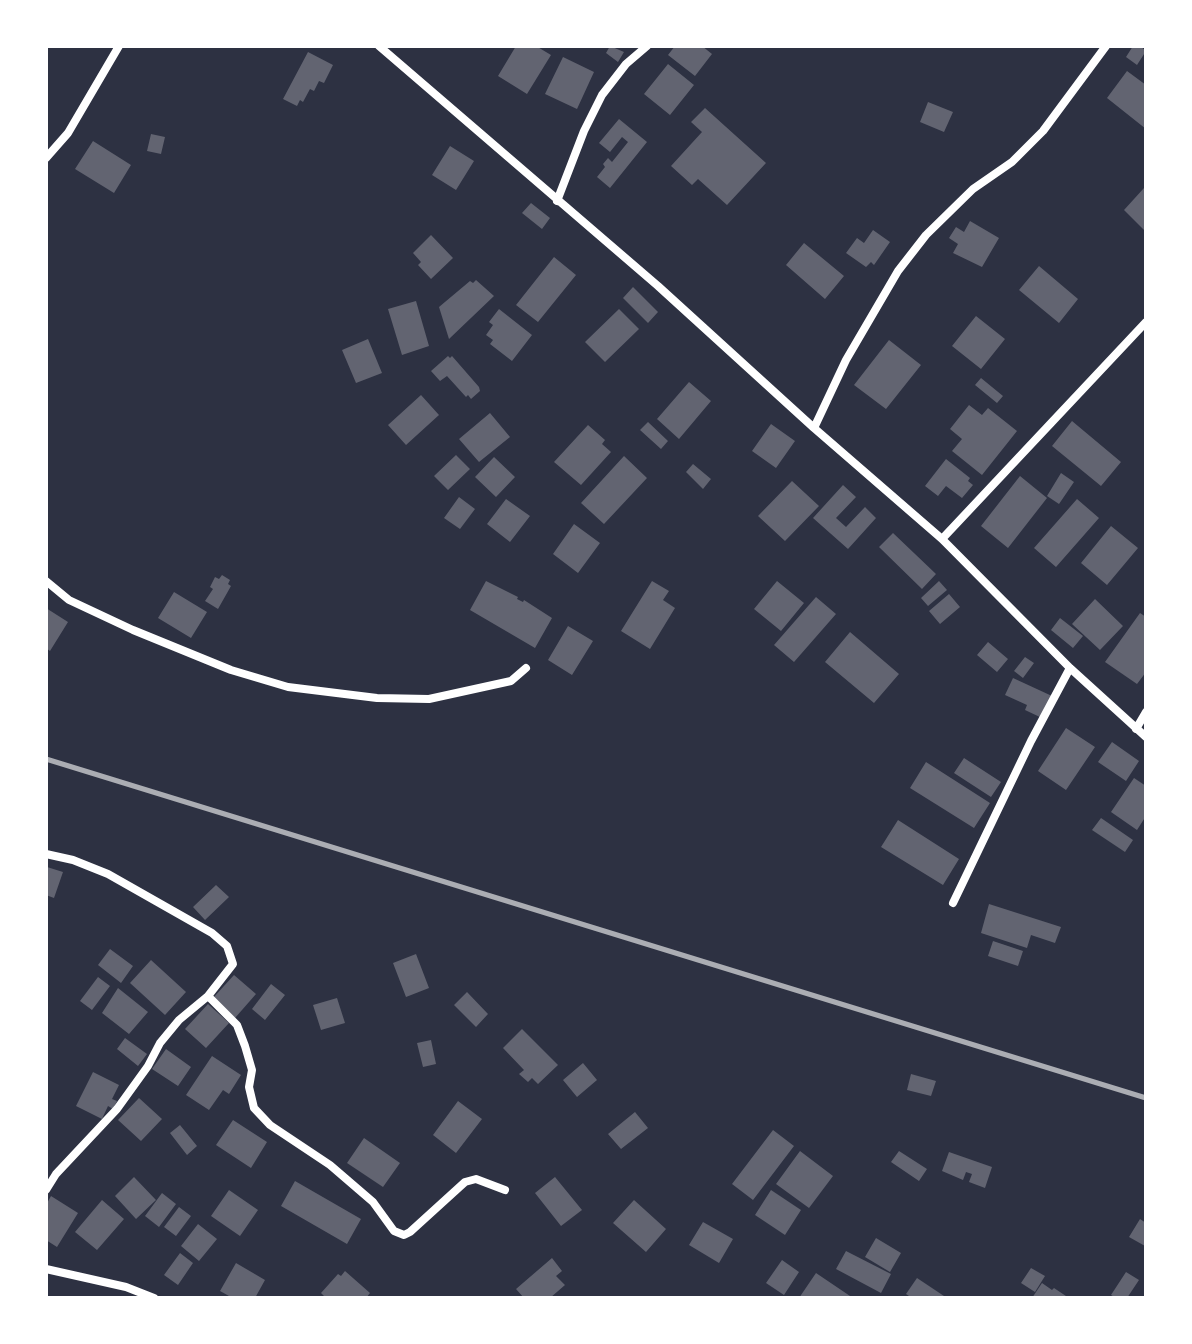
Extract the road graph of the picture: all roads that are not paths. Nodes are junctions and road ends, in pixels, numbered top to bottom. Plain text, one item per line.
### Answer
1 (119, 46) edge
2 (379, 46) edge
3 (647, 46) edge
4 (1106, 46) edge
5 (46, 158) edge
6 (557, 201) junction
7 (1146, 322) edge
8 (814, 428) junction
9 (942, 539) junction
10 (46, 581) edge
11 (526, 668) dead end
12 (1070, 668) junction
13 (1146, 712) edge
14 (1136, 729) junction
15 (1146, 737) edge
16 (46, 854) edge
17 (953, 903) dead end
18 (208, 996) junction
19 (46, 1190) edge
20 (505, 1190) dead end
21 (46, 1269) edge
22 (154, 1298) edge

1 - 5 street
2 - 6 street
3 - 6 street
4 - 8 street
6 - 8 street
7 - 9 street
8 - 9 street
9 - 12 street
10 - 11 street
12 - 14 street
12 - 17 street
13 - 14 street
14 - 15 street
16 - 18 street
18 - 19 street
18 - 20 street
21 - 22 street

